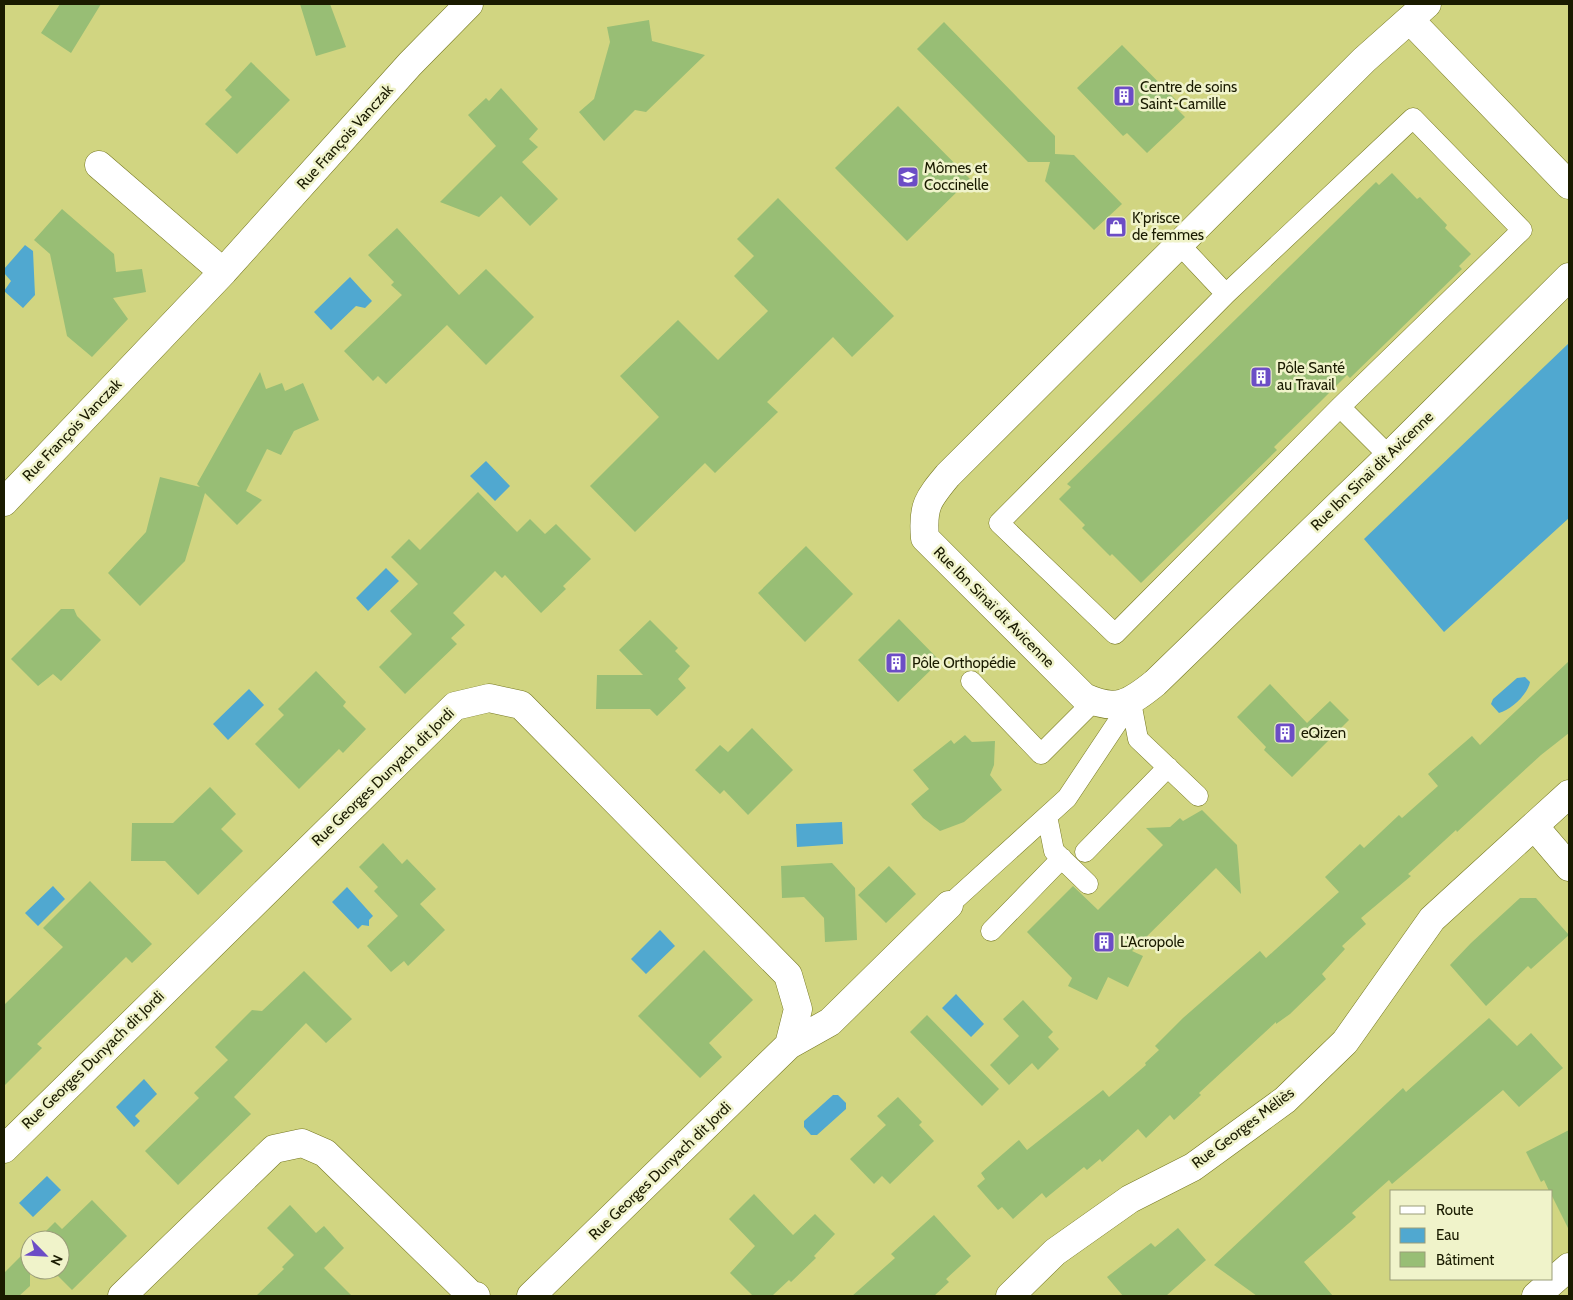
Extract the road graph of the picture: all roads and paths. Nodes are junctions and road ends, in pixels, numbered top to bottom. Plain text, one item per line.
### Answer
1 (469, 4) edge
2 (1418, 12) edge
3 (99, 165) dead end
4 (1569, 185) edge
5 (1180, 245) junction
6 (222, 272) junction
7 (1569, 277) edge
8 (1226, 294) junction
9 (1340, 407) junction
10 (1390, 456) junction
11 (4, 502) edge
12 (971, 681) dead end
13 (1094, 701) junction
14 (1131, 702) junction
15 (1168, 767) junction
16 (1569, 794) edge
17 (1198, 796) dead end
18 (1047, 816) junction
19 (1534, 826) junction
20 (1085, 852) dead end
21 (1062, 858) junction
22 (1569, 867) edge
23 (1088, 884) dead end
24 (949, 906) joint
25 (991, 931) dead end
26 (789, 1045) junction
27 (4, 1149) edge
28 (1569, 1268) edge
29 (1027, 1291) edge
30 (122, 1296) edge
31 (476, 1296) edge
32 (530, 1296) edge
33 (1536, 1296) edge

1 - 6 street, Rue François Vanczak
2 - 4 street, Rue Ibn Sinaï dit Avicenne
2 - 5 street, Rue Ibn Sinaï dit Avicenne
3 - 6 street
5 - 8 lane
5 - 13 street, Rue Ibn Sinaï dit Avicenne
6 - 11 street, Rue François Vanczak
7 - 10 street, Rue Ibn Sinaï dit Avicenne
8 - 9 lane
8 - 9 lane
9 - 10 lane
10 - 14 street, Rue Ibn Sinaï dit Avicenne
12 - 13 lane
13 - 14 street, Rue Ibn Sinaï dit Avicenne
14 - 15 lane
14 - 18 lane
15 - 17 lane
15 - 20 lane
16 - 19 street, Rue Georges Méliès
18 - 21 lane
18 - 24 lane
19 - 22 street
19 - 29 street, Rue Georges Méliès
21 - 23 lane
21 - 25 lane
24 - 26 street, Rue Georges Dunyach dit Jordi
26 - 27 street, Rue Georges Dunyach dit Jordi
26 - 32 street, Rue Georges Dunyach dit Jordi
28 - 33 street
30 - 31 street

